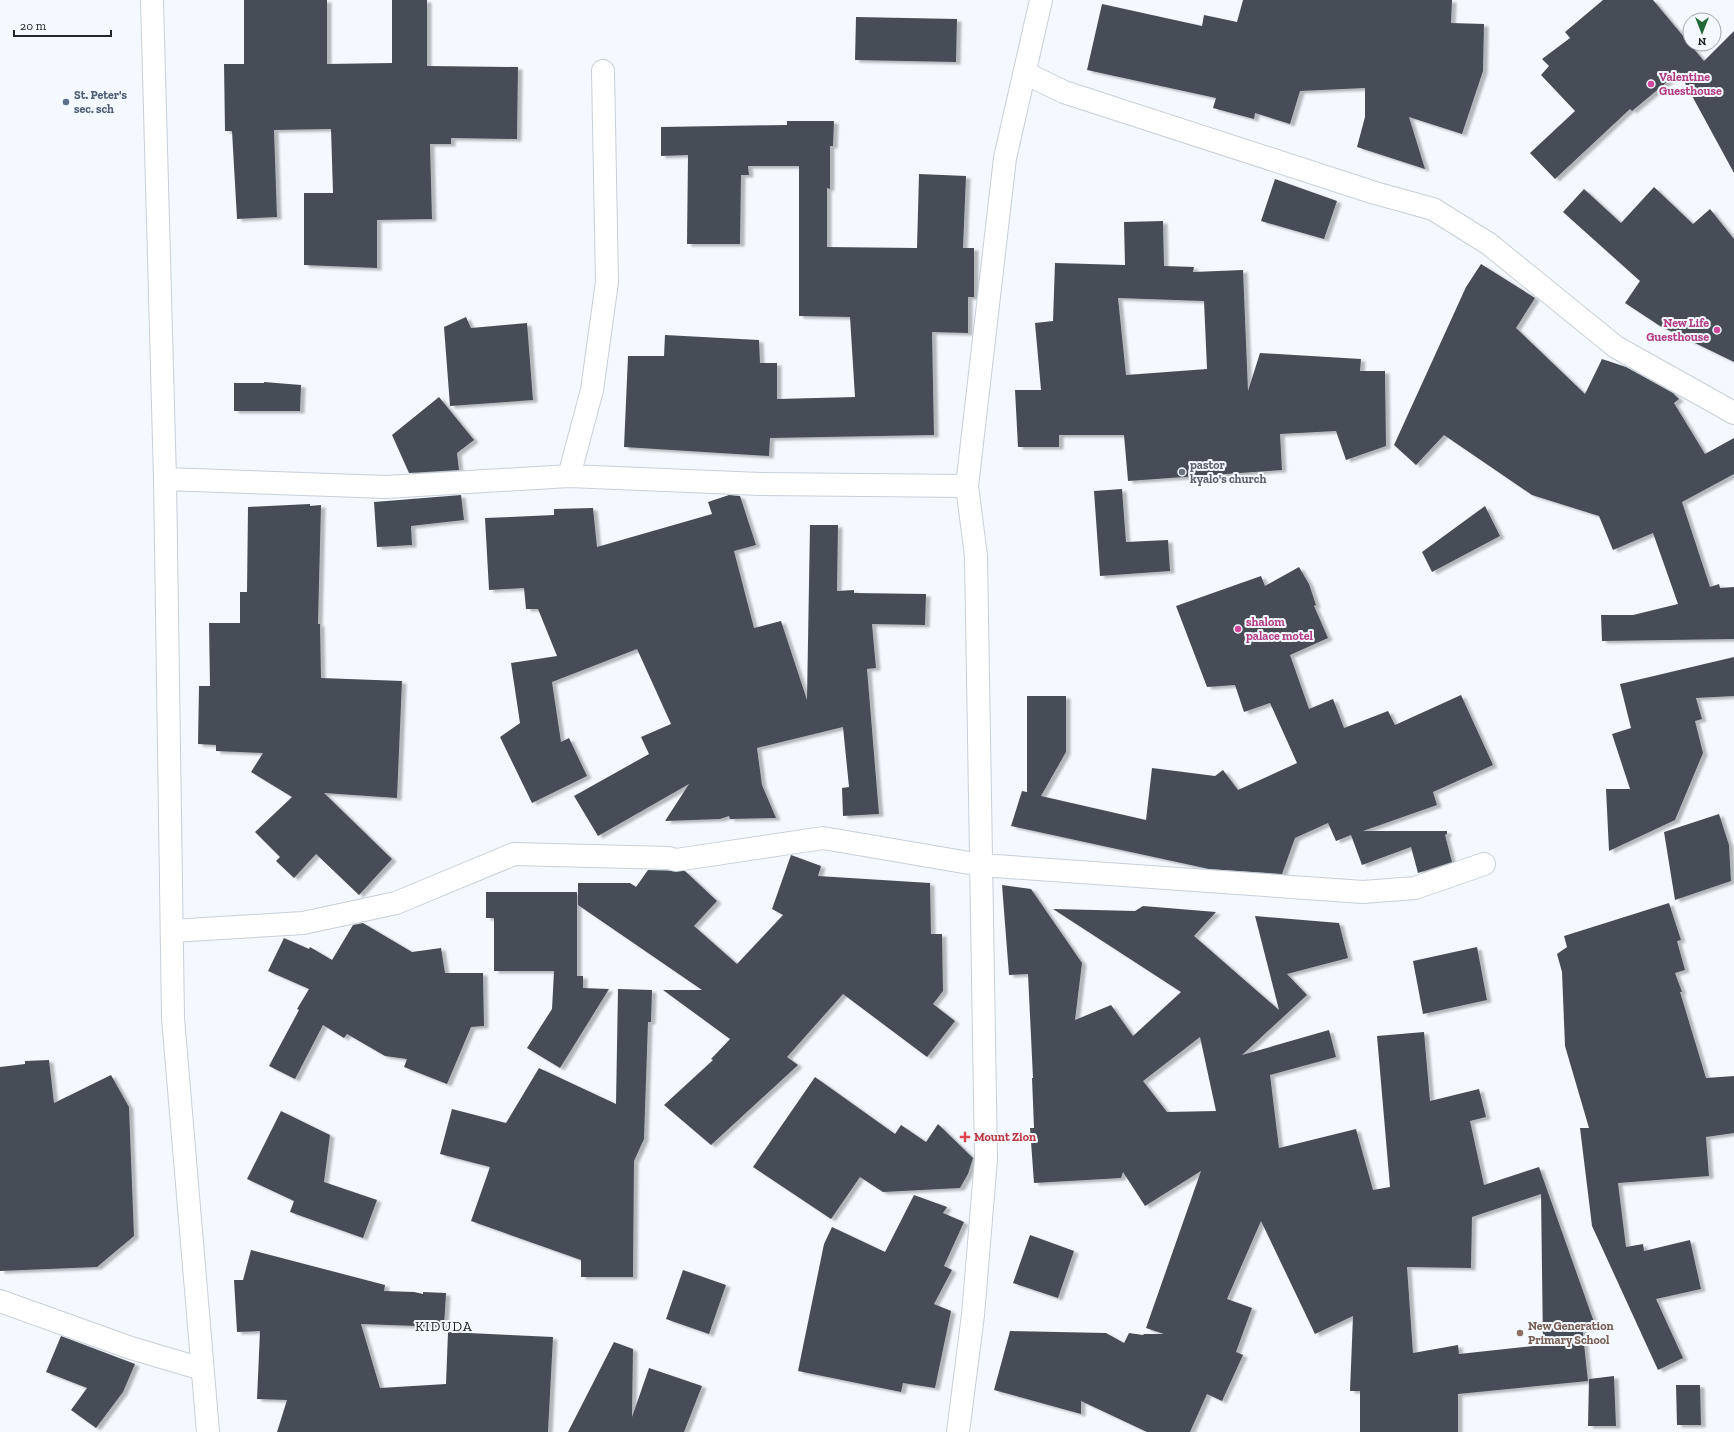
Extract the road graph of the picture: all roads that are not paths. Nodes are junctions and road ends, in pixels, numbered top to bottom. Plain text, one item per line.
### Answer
1 (152, 0) edge
2 (1042, 0) edge
3 (603, 71) dead end
4 (1025, 73) junction
5 (1734, 413) edge
6 (570, 476) junction
7 (165, 479) junction
8 (967, 486) junction
9 (1484, 864) dead end
10 (981, 865) junction
11 (172, 931) junction
12 (0, 1301) edge
13 (202, 1369) junction
14 (208, 1432) edge
15 (958, 1432) edge

1 - 7 street
2 - 4 street
3 - 6 street
4 - 5 street
4 - 8 street
6 - 7 street
6 - 8 street
7 - 11 street
8 - 10 street
9 - 10 street
10 - 11 street
10 - 15 street
11 - 13 street
12 - 13 street
13 - 14 street

